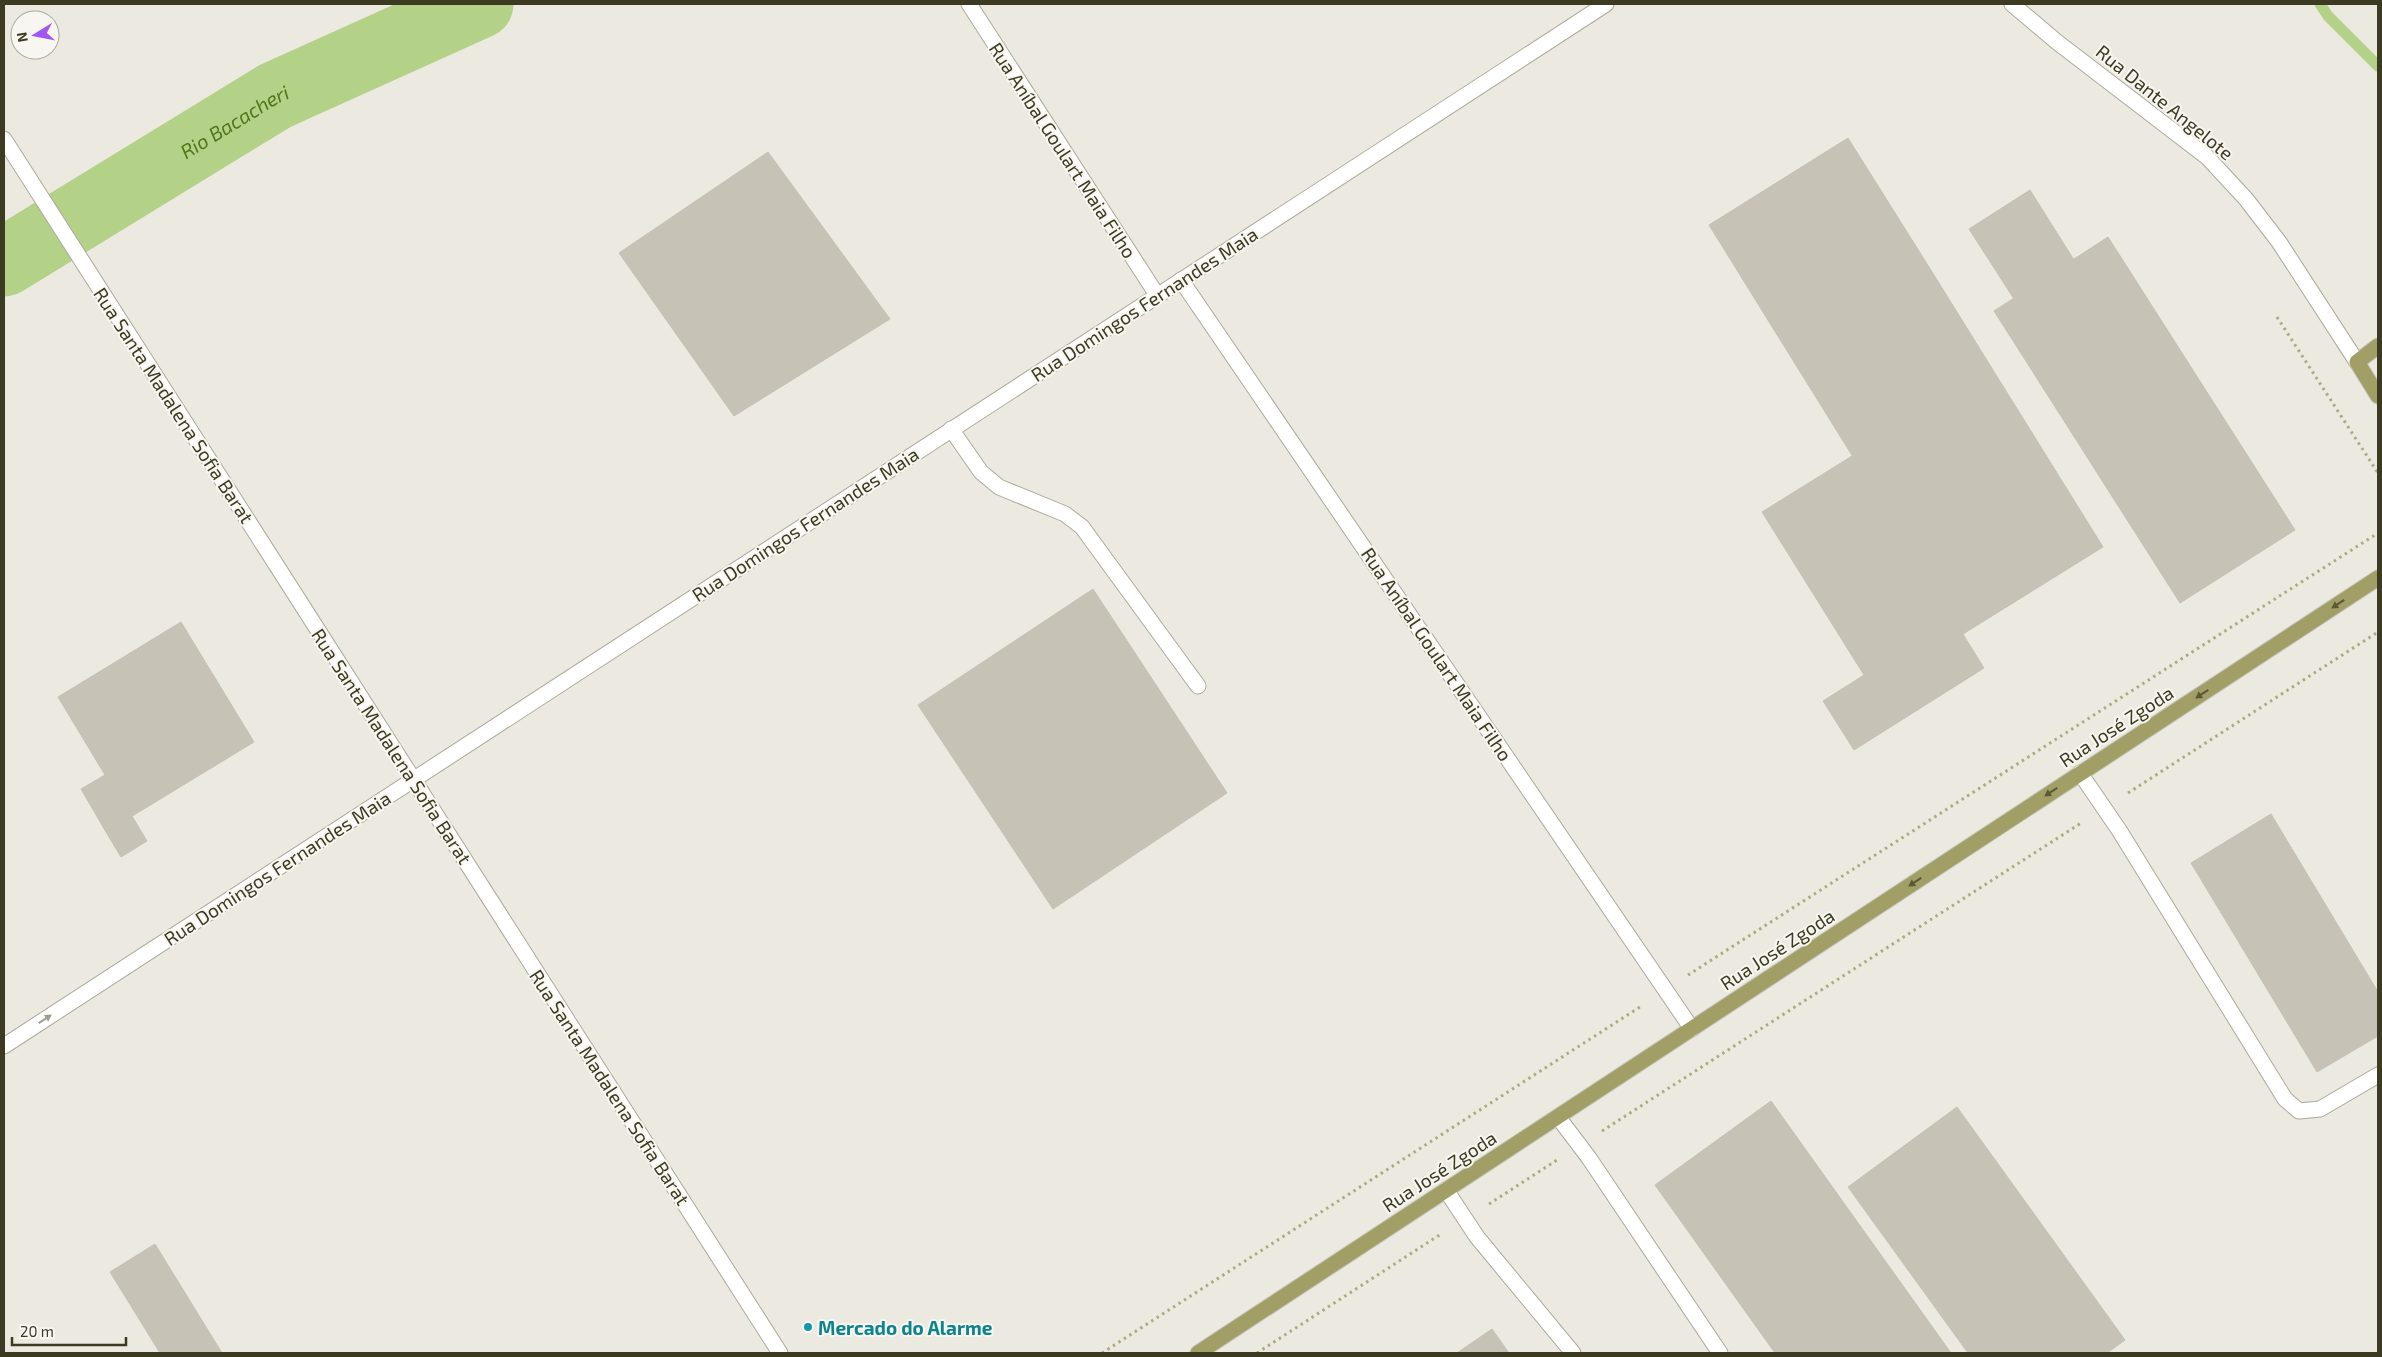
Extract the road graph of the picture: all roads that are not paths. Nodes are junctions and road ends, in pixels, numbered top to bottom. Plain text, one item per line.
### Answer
1 (969, 4) edge
2 (1606, 4) edge
3 (2012, 4) edge
4 (4, 139) edge
5 (1181, 280) junction
6 (1157, 295) junction
7 (2378, 346) edge
8 (2357, 362) junction
9 (2378, 396) edge
10 (952, 429) junction
11 (2378, 578) edge
12 (1198, 686) dead end
13 (2080, 774) junction
14 (413, 779) junction
15 (1692, 1029) junction
16 (4, 1046) edge
17 (2378, 1075) edge
18 (1558, 1117) junction
19 (1446, 1190) junction
20 (780, 1353) edge
21 (1198, 1353) edge
22 (1573, 1353) edge
23 (1720, 1353) edge

1 - 6 street, Rua Aníbal Goulart Maia Filho
2 - 5 street, Rua Domingos Fernandes Maia
3 - 8 street, Rua Dante Angelote
4 - 14 street, Rua Santa Madalena Sofia Barat
5 - 6 street, Rua Domingos Fernandes Maia
5 - 15 street, Rua Aníbal Goulart Maia Filho
6 - 10 street, Rua Domingos Fernandes Maia
7 - 8 main road
8 - 9 main road, Rua Dante Angelote
10 - 12 street
10 - 14 street, Rua Domingos Fernandes Maia
11 -> 13 main road, Rua José Zgoda
13 -> 15 main road, Rua José Zgoda
13 - 17 street
16 -> 14 street, Rua Domingos Fernandes Maia
14 - 20 street, Rua Santa Madalena Sofia Barat
15 - 18 main road, Rua José Zgoda
18 - 19 main road, Rua José Zgoda
18 - 23 street
19 - 21 main road, Rua José Zgoda
19 - 22 street

